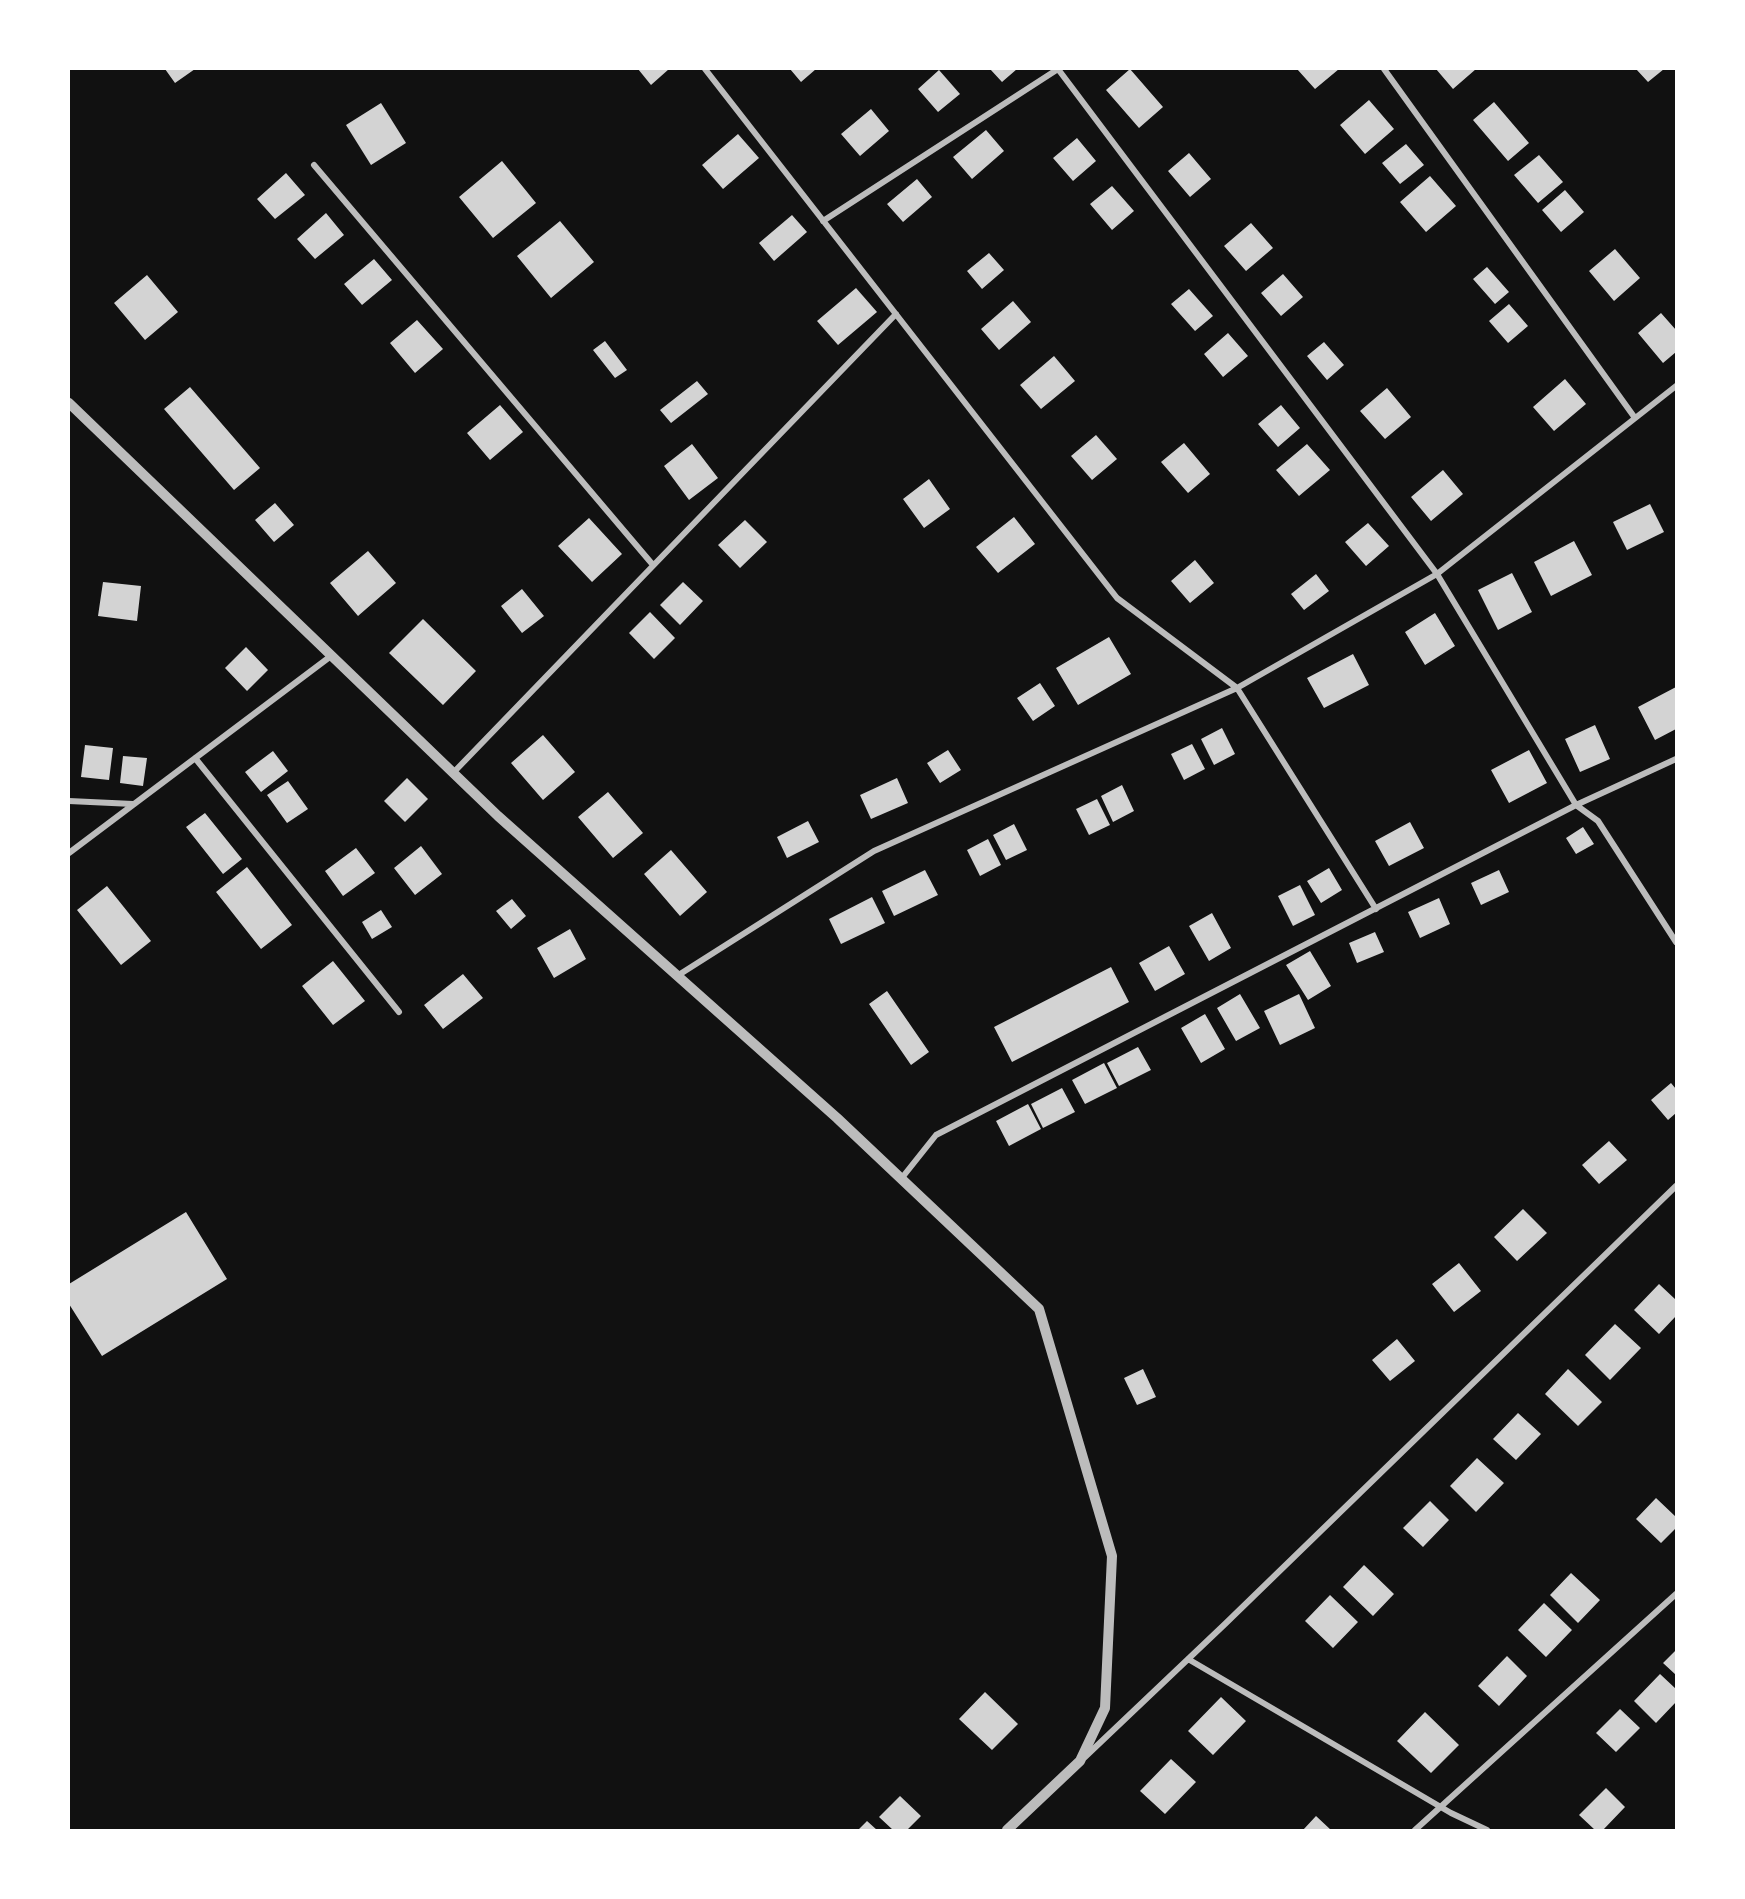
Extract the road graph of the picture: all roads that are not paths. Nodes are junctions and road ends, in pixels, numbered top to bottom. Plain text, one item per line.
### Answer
1 (705, 69) edge
2 (1058, 69) edge
3 (1384, 69) edge
4 (314, 165) dead end
5 (823, 221) junction
6 (896, 314) junction
7 (1676, 386) edge
8 (69, 403) edge
9 (1635, 418) junction
10 (653, 565) junction
11 (1437, 574) junction
12 (332, 656) junction
13 (1237, 688) junction
14 (195, 758) junction
15 (1676, 759) edge
16 (453, 773) junction
17 (69, 801) edge
18 (134, 804) junction
19 (1576, 805) junction
20 (69, 853) edge
21 (1376, 909) junction
22 (1676, 942) edge
23 (677, 976) junction
24 (399, 1012) dead end
25 (901, 1179) junction
26 (1676, 1186) edge
27 (1676, 1594) edge
28 (1188, 1659) junction
29 (1080, 1761) junction
30 (1440, 1806) junction
31 (1007, 1830) edge
32 (1415, 1830) edge
33 (1487, 1830) edge

1 - 5 street
2 - 5 street
2 - 11 street
3 - 9 street
4 - 10 street
5 - 6 street
6 - 10 street
6 - 13 street
7 - 9 street
8 - 12 street
9 - 11 street
10 - 16 street
11 - 13 street
11 - 19 street
12 - 14 street
12 - 16 street
13 - 21 street
13 - 23 street
14 - 18 street
14 - 24 street
15 - 19 street
16 - 23 street
17 - 18 street
18 - 20 street
19 - 21 street
19 - 22 street
21 - 25 street
23 - 25 street
25 - 29 street
26 - 28 street
27 - 30 street
28 - 29 street
28 - 30 street
29 - 31 street
30 - 32 street
30 - 33 street

